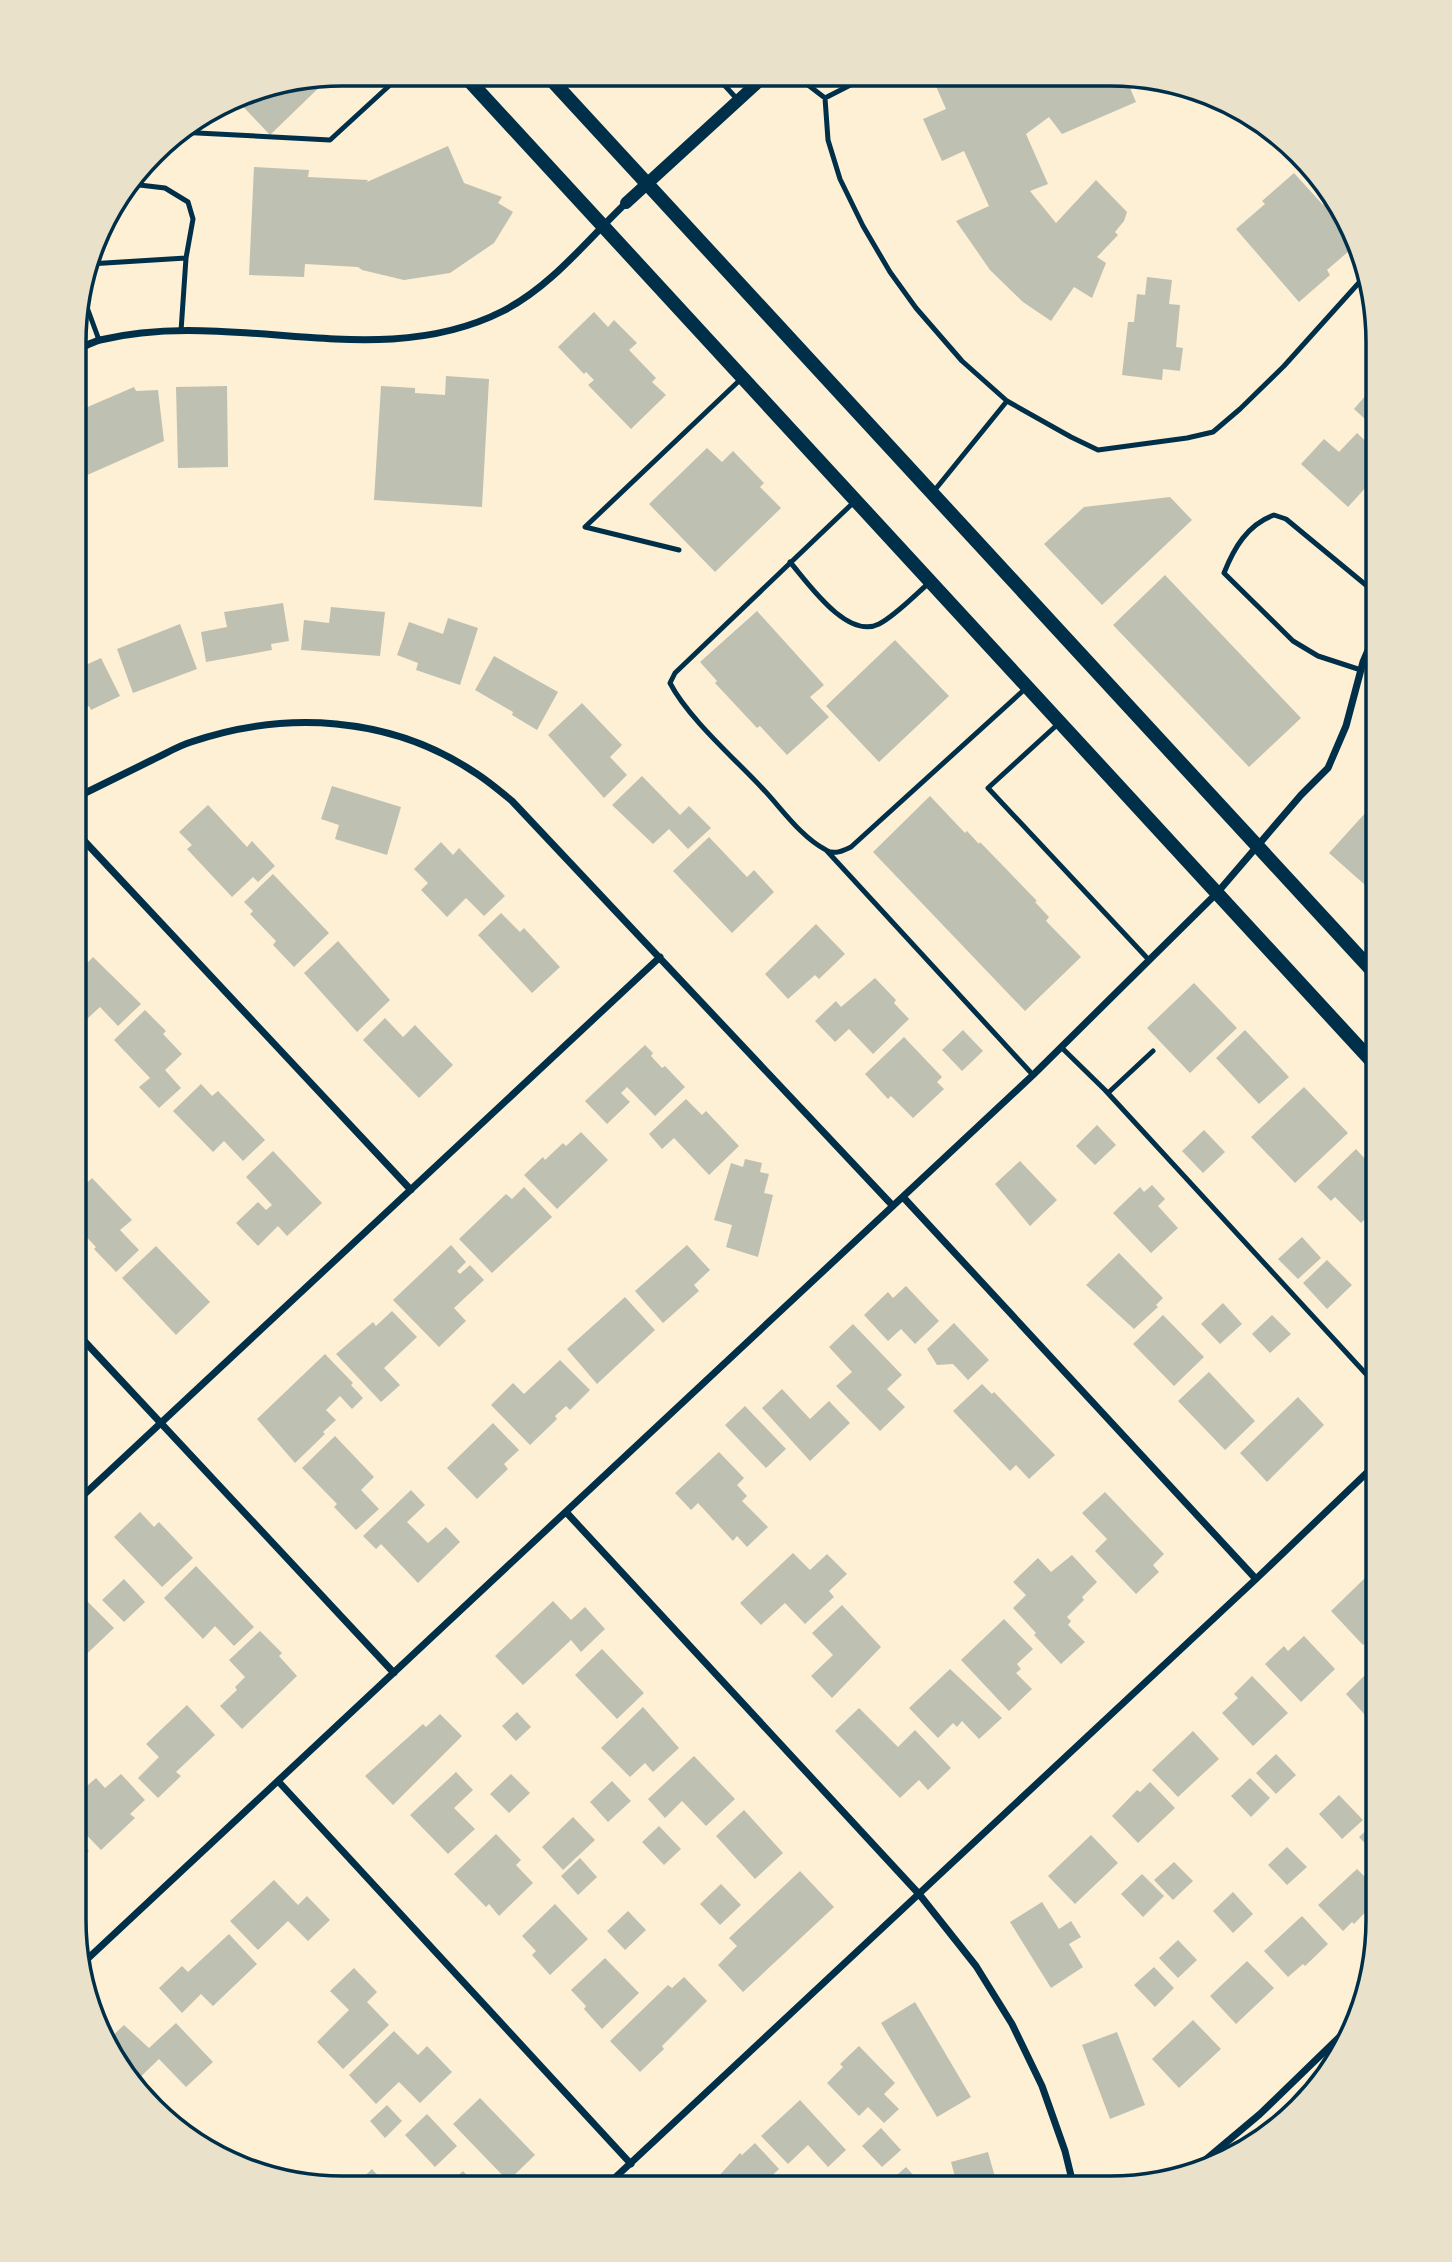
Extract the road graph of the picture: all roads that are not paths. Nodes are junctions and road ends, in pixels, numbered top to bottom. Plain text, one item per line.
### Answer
1 (389, 86) edge
2 (474, 86) edge
3 (557, 86) edge
4 (725, 86) edge
5 (754, 86) edge
6 (809, 86) edge
7 (848, 86) edge
8 (825, 98) junction
9 (738, 100) junction
10 (195, 133) edge
11 (647, 183) junction
12 (140, 185) edge
13 (626, 203) joint
14 (603, 225) junction
15 (186, 258) junction
16 (98, 263) edge
17 (1359, 282) edge
18 (88, 311) edge
19 (181, 331) junction
20 (99, 340) junction
21 (86, 346) edge
22 (744, 377) junction
23 (1007, 401) junction
24 (933, 493) junction
25 (856, 500) junction
26 (679, 550) dead end
27 (790, 562) junction
28 (931, 582) junction
29 (1366, 585) edge
30 (1366, 657) edge
31 (1361, 670) junction
32 (1027, 686) junction
33 (1060, 722) junction
34 (86, 793) edge
35 (86, 843) edge
36 (1259, 846) junction
37 (827, 851) junction
38 (1217, 892) junction
39 (660, 957) junction
40 (1149, 960) junction
41 (1366, 964) edge
42 (1061, 1047) junction
43 (1153, 1051) dead end
44 (1366, 1055) edge
45 (1033, 1075) junction
46 (1108, 1093) junction
47 (411, 1190) junction
48 (903, 1197) junction
49 (893, 1206) junction
50 (86, 1343) edge
51 (1366, 1374) edge
52 (161, 1423) junction
53 (1366, 1474) edge
54 (86, 1493) edge
55 (566, 1512) junction
56 (1256, 1579) junction
57 (394, 1672) junction
58 (278, 1781) junction
59 (919, 1894) junction
60 (89, 1958) edge
61 (1335, 2042) edge
62 (1210, 2156) edge
63 (631, 2164) junction
64 (617, 2176) edge
65 (1071, 2176) edge

1 - 10 lane
2 - 14 main road
3 - 11 main road
4 - 9 lane
5 - 9 street
6 - 8 lane
7 - 8 lane
8 - 23 lane
9 - 11 street
11 - 13 street
11 - 24 main road
12 - 15 lane
13 - 14 street
14 - 19 street
14 - 22 main road
15 - 16 lane
15 - 19 lane
17 - 23 lane
18 - 20 lane
19 - 20 street
20 - 21 street
22 - 25 main road
22 - 26 lane
23 - 24 lane
24 - 36 main road
25 - 27 lane
25 - 28 main road
27 - 28 lane
27 - 37 lane
28 - 32 main road
29 - 31 lane
30 - 31 street
31 - 36 street
32 - 33 main road
32 - 37 lane
33 - 38 main road
33 - 40 lane
34 - 39 street
35 - 47 street
36 - 38 street
36 - 41 main road
37 - 45 lane
38 - 40 street
38 - 44 main road
39 - 47 street
39 - 49 street
40 - 42 street
42 - 45 street
42 - 46 lane
43 - 46 lane
45 - 48 street
46 - 51 lane
47 - 52 street
48 - 49 street
48 - 56 street
49 - 55 street
50 - 52 street
52 - 54 street
52 - 57 street
53 - 56 street
55 - 57 street
55 - 59 street
56 - 59 street
57 - 58 street
58 - 60 street
58 - 63 street
59 - 63 street
59 - 65 street
61 - 62 street
63 - 64 street

